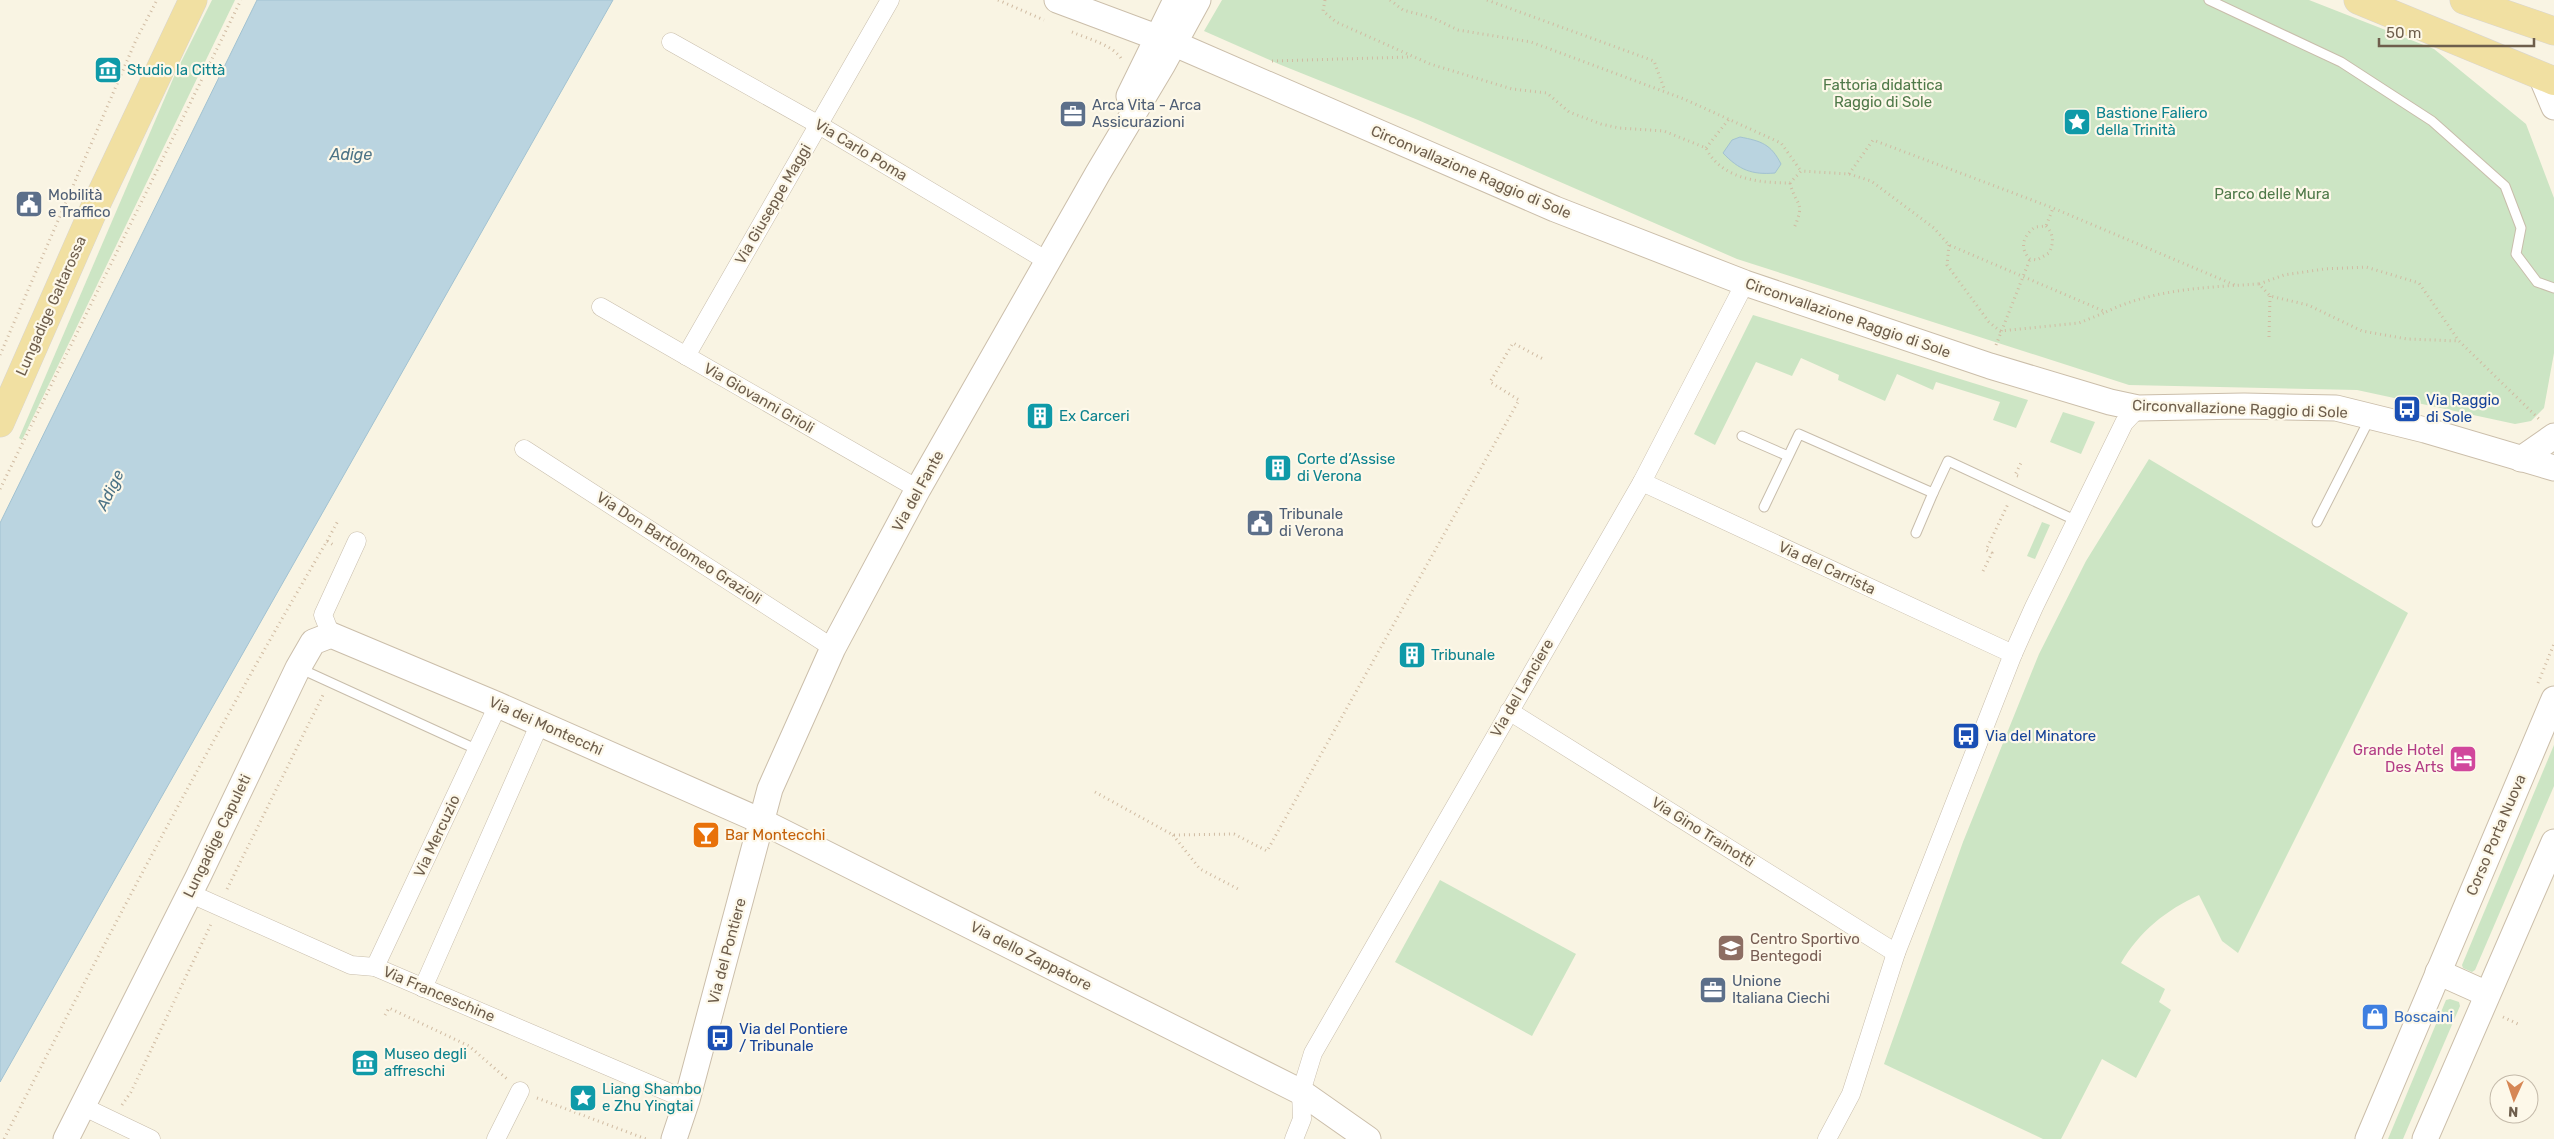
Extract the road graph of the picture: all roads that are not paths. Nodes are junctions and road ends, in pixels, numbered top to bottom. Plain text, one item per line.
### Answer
1 (193, 0) edge
2 (890, 0) edge
3 (1176, 0) edge
4 (1198, 0) edge
5 (2209, 0) edge
6 (2358, 0) edge
7 (2464, 0) edge
8 (1054, 12) edge
9 (2554, 31) edge
10 (671, 42) dead end
11 (1164, 49) junction
12 (2548, 78) edge
13 (2554, 107) edge
14 (819, 125) junction
15 (1049, 262) junction
16 (1745, 283) junction
17 (2554, 288) edge
18 (601, 307) dead end
19 (686, 356) junction
20 (2138, 408) junction
21 (2372, 415) junction
22 (0, 423) edge
23 (2549, 431) edge
24 (1742, 436) dead end
25 (524, 449) dead end
26 (1788, 456) junction
27 (2521, 459) junction
28 (2554, 468) edge
29 (1642, 482) junction
30 (918, 489) junction
31 (1934, 494) junction
32 (1764, 507) dead end
33 (2077, 521) junction
34 (2317, 522) dead end
35 (1916, 533) dead end
36 (357, 541) road end
37 (331, 635) junction
38 (833, 648) junction
39 (2013, 654) junction
40 (298, 668) junction
41 (2554, 699) edge
42 (498, 705) junction
43 (1508, 712) junction
44 (540, 723) junction
45 (478, 750) junction
46 (761, 820) junction
47 (2554, 842) edge
48 (189, 893) junction
49 (1896, 953) junction
50 (375, 967) junction
51 (2438, 972) junction
52 (423, 988) junction
53 (2492, 1004) junction
54 (520, 1091) road end
55 (1301, 1092) junction
56 (687, 1100) junction
57 (82, 1106) junction
58 (66, 1139) edge
59 (151, 1139) edge
60 (496, 1139) edge
61 (674, 1139) edge
62 (1294, 1139) edge
63 (1368, 1139) edge
64 (1827, 1139) edge
65 (2368, 1139) edge
66 (2425, 1139) edge

1 - 22 main road, Lungadige Galtarossa
2 - 14 street, Via Giuseppe Maggi
3 - 11 street
4 - 11 street
5 - 17 lane
6 - 12 main road
7 - 9 main road
8 - 11 street, Circonvallazione Raggio di Sole
10 - 14 street, Via Carlo Poma
11 - 15 street, Via del Fante
11 - 16 street, Circonvallazione Raggio di Sole
12 - 13 street
14 - 15 street, Via Carlo Poma
14 - 19 street, Via Giuseppe Maggi
15 - 30 street, Via del Fante
16 - 20 street, Circonvallazione Raggio di Sole
16 - 29 street, Via del Lanciere
18 - 19 street, Via Giovanni Grioli
19 - 30 street, Via Giovanni Grioli
20 - 21 street, Circonvallazione Raggio di Sole
20 - 33 street
21 - 27 street, Circonvallazione Raggio di Sole
21 - 34 lane
23 - 27 street
24 - 26 lane
25 - 38 street, Via Don Bartolomeo Grazioli
26 - 31 lane
26 - 32 lane
27 - 28 street, Circonvallazione Raggio di Sole
29 - 39 street, Via del Carrista
29 - 43 street, Via del Lanciere
30 - 38 street, Via del Fante
31 - 33 lane
31 - 35 lane
33 - 39 street
36 - 37 street
37 - 40 street, Lungadige Capuleti
37 - 42 street, Via dei Montecchi
38 - 46 street, Via del Fante
39 - 49 street
40 - 45 lane
40 - 48 street, Lungadige Capuleti
41 - 51 street, Corso Porta Nuova
42 - 44 street, Via dei Montecchi
42 - 45 street, Via Mercuzio
43 - 49 street, Via Gino Trainotti
43 - 55 street, Via del Lanciere
44 - 46 street, Via dei Montecchi
44 - 52 street
45 - 50 street, Via Mercuzio
46 - 55 street, Via dello Zappatore
46 - 56 street, Via del Pontiere
47 - 53 street
48 - 50 street, Via Franceschine
48 - 57 street, Lungadige Capuleti
49 - 64 street
50 - 52 street, Via Franceschine
51 - 53 street
51 - 65 street, Corso Porta Nuova
52 - 56 street, Via Franceschine
53 - 66 street
54 - 60 street
55 - 62 street, Via del Lanciere
55 - 63 street, Via dello Zappatore
56 - 61 street, Via del Pontiere
57 - 58 street, Lungadige Capuleti
57 - 59 street

